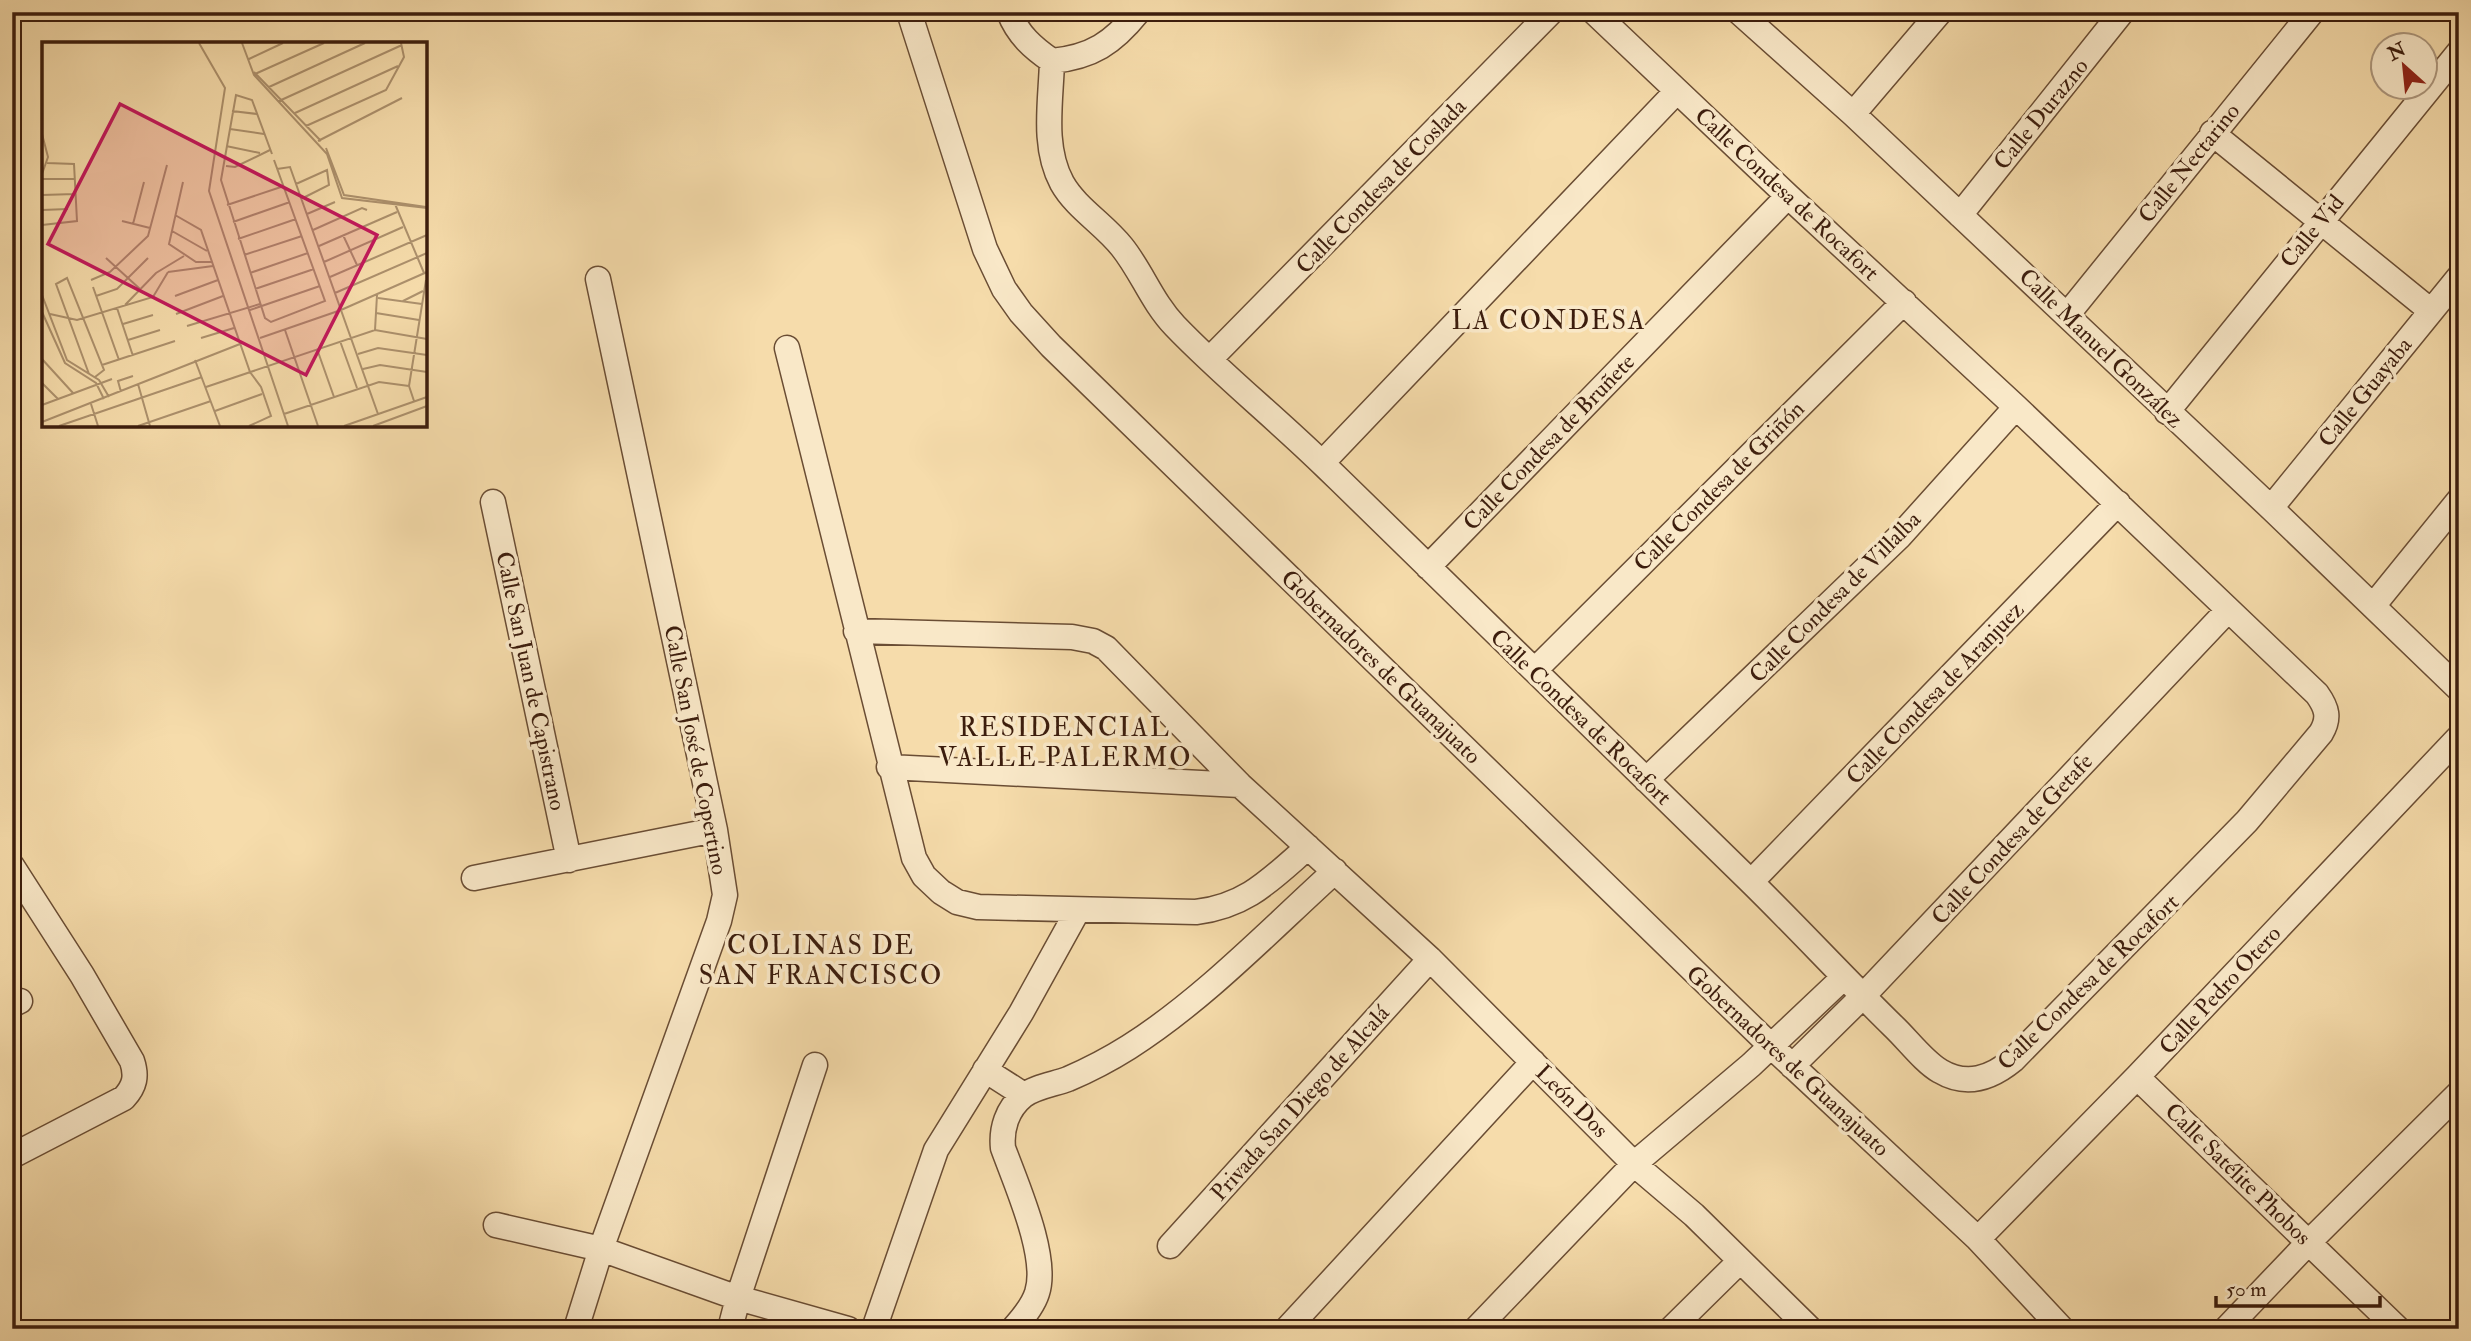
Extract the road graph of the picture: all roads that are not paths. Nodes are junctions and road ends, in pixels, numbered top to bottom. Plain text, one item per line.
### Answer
1 (909, 12) edge
2 (1009, 12) edge
3 (1138, 12) edge
4 (1551, 12) edge
5 (1594, 12) edge
6 (1940, 12) edge
7 (2122, 12) edge
8 (2312, 12) edge
9 (1748, 15) edge
10 (2459, 51) edge
11 (1052, 61) junction
12 (1677, 91) junction
13 (1853, 114) junction
14 (2212, 134) junction
15 (1788, 196) junction
16 (1960, 215) junction
17 (2320, 221) junction
18 (2459, 277) edge
19 (598, 279) dead end
20 (1904, 302) junction
21 (2431, 311) junction
22 (2067, 315) junction
23 (787, 348) dead end
24 (1210, 359) junction
25 (2016, 407) junction
26 (2167, 412) junction
27 (1322, 463) junction
28 (2459, 500) edge
29 (493, 502) dead end
30 (2119, 503) junction
31 (2271, 508) junction
32 (1428, 567) junction
33 (2373, 606) junction
34 (2228, 610) junction
35 (856, 631) junction
36 (1535, 670) junction
37 (2459, 689) edge
38 (2459, 737) edge
39 (889, 767) junction
40 (1646, 780) junction
41 (1240, 785) junction
42 (715, 830) junction
43 (1308, 847) junction
44 (569, 860) junction
45 (12, 866) edge
46 (1335, 871) junction
47 (474, 878) dead end
48 (1751, 882) junction
49 (1078, 910) junction
50 (1430, 960) junction
51 (1843, 978) junction
52 (1863, 996) junction
53 (1770, 1045) junction
54 (1532, 1062) junction
55 (815, 1065) dead end
56 (1792, 1066) junction
57 (985, 1070) junction
58 (2137, 1077) junction
59 (1024, 1096) junction
60 (2457, 1097) edge
61 (12, 1156) edge
62 (1634, 1164) junction
63 (496, 1225) dead end
64 (1978, 1238) junction
65 (2309, 1242) junction
66 (1170, 1246) dead end
67 (601, 1250) junction
68 (1740, 1261) junction
69 (738, 1298) junction
70 (576, 1329) edge
71 (730, 1329) edge
72 (848, 1329) edge
73 (874, 1329) edge
74 (1013, 1329) edge
75 (1287, 1329) edge
76 (1476, 1329) edge
77 (1671, 1329) edge
78 (1810, 1329) edge
79 (2062, 1329) edge
80 (2227, 1329) edge
81 (2398, 1329) edge

1 - 53 street, Gobernadores de Guanajuato
2 - 11 street
3 - 11 street
4 - 24 street, Calle Condesa de Coslada
5 - 12 street, Calle Condesa de Rocafort
6 - 13 street
7 - 16 street, Calle Durazno
8 - 14 street, Calle Nectarino
9 - 13 street, Calle Manuel González
10 - 17 street, Calle Vid
11 - 24 street, Calle Condesa de Rocafort
12 - 15 street, Calle Condesa de Rocafort
12 - 27 street
13 - 16 street, Calle Manuel González
14 - 17 street
14 - 22 street, Calle Nectarino
15 - 20 street, Calle Condesa de Rocafort
15 - 32 street, Calle Condesa de Bruñete
16 - 22 street, Calle Manuel González
17 - 21 street
17 - 26 street, Calle Vid
18 - 21 street, Calle Guayaba
19 - 42 street, Calle San José de Copertino
20 - 25 street, Calle Condesa de Rocafort
20 - 36 street, Calle Condesa de Griñón
21 - 31 street, Calle Guayaba
22 - 26 street, Calle Manuel González
23 - 35 street
24 - 27 street, Calle Condesa de Rocafort
25 - 30 street, Calle Condesa de Rocafort
25 - 40 street, Calle Condesa de Villalba
26 - 31 street, Calle Manuel González
27 - 32 street, Calle Condesa de Rocafort
28 - 33 street
29 - 44 street, Calle San Juan de Capistrano
30 - 34 street, Calle Condesa de Rocafort
30 - 48 street, Calle Condesa de Aranjuez
31 - 33 street, Calle Manuel González
32 - 36 street, Calle Condesa de Rocafort
33 - 37 street, Calle Manuel González
34 - 52 street, Calle Condesa de Getafe
34 - 52 street, Calle Condesa de Rocafort
35 - 39 street
35 - 41 street, León Dos
36 - 40 street, Calle Condesa de Rocafort
38 - 58 street, Calle Pedro Otero
39 - 41 street
39 - 49 street
40 - 48 street, Calle Condesa de Rocafort
41 - 43 street, León Dos
42 - 44 street
42 - 67 street, Calle San José de Copertino
43 - 46 street, León Dos
43 - 49 street
44 - 47 street
45 - 61 street
46 - 50 street, León Dos
46 - 59 street
48 - 51 street, Calle Condesa de Rocafort
49 - 57 street
50 - 54 street, León Dos
50 - 66 street, Privada San Diego de Alcalá
51 - 52 street, Calle Condesa de Rocafort
51 - 53 street
52 - 56 street, Calle Condesa de Getafe
53 - 56 street, Gobernadores de Guanajuato
53 - 62 street
54 - 62 street, León Dos
54 - 75 street
55 - 69 street
56 - 64 street, Gobernadores de Guanajuato
57 - 59 street
57 - 73 street
58 - 64 street, Calle Pedro Otero
58 - 65 street, Calle Satélite Phobos
59 - 74 street
60 - 65 street
62 - 68 street, León Dos
62 - 76 street
63 - 67 street
64 - 79 street, Gobernadores de Guanajuato
65 - 80 street
65 - 81 street, Calle Satélite Phobos
67 - 69 street
67 - 70 street, Calle San José de Copertino
68 - 77 street
68 - 78 street, León Dos
69 - 71 street
69 - 72 street

